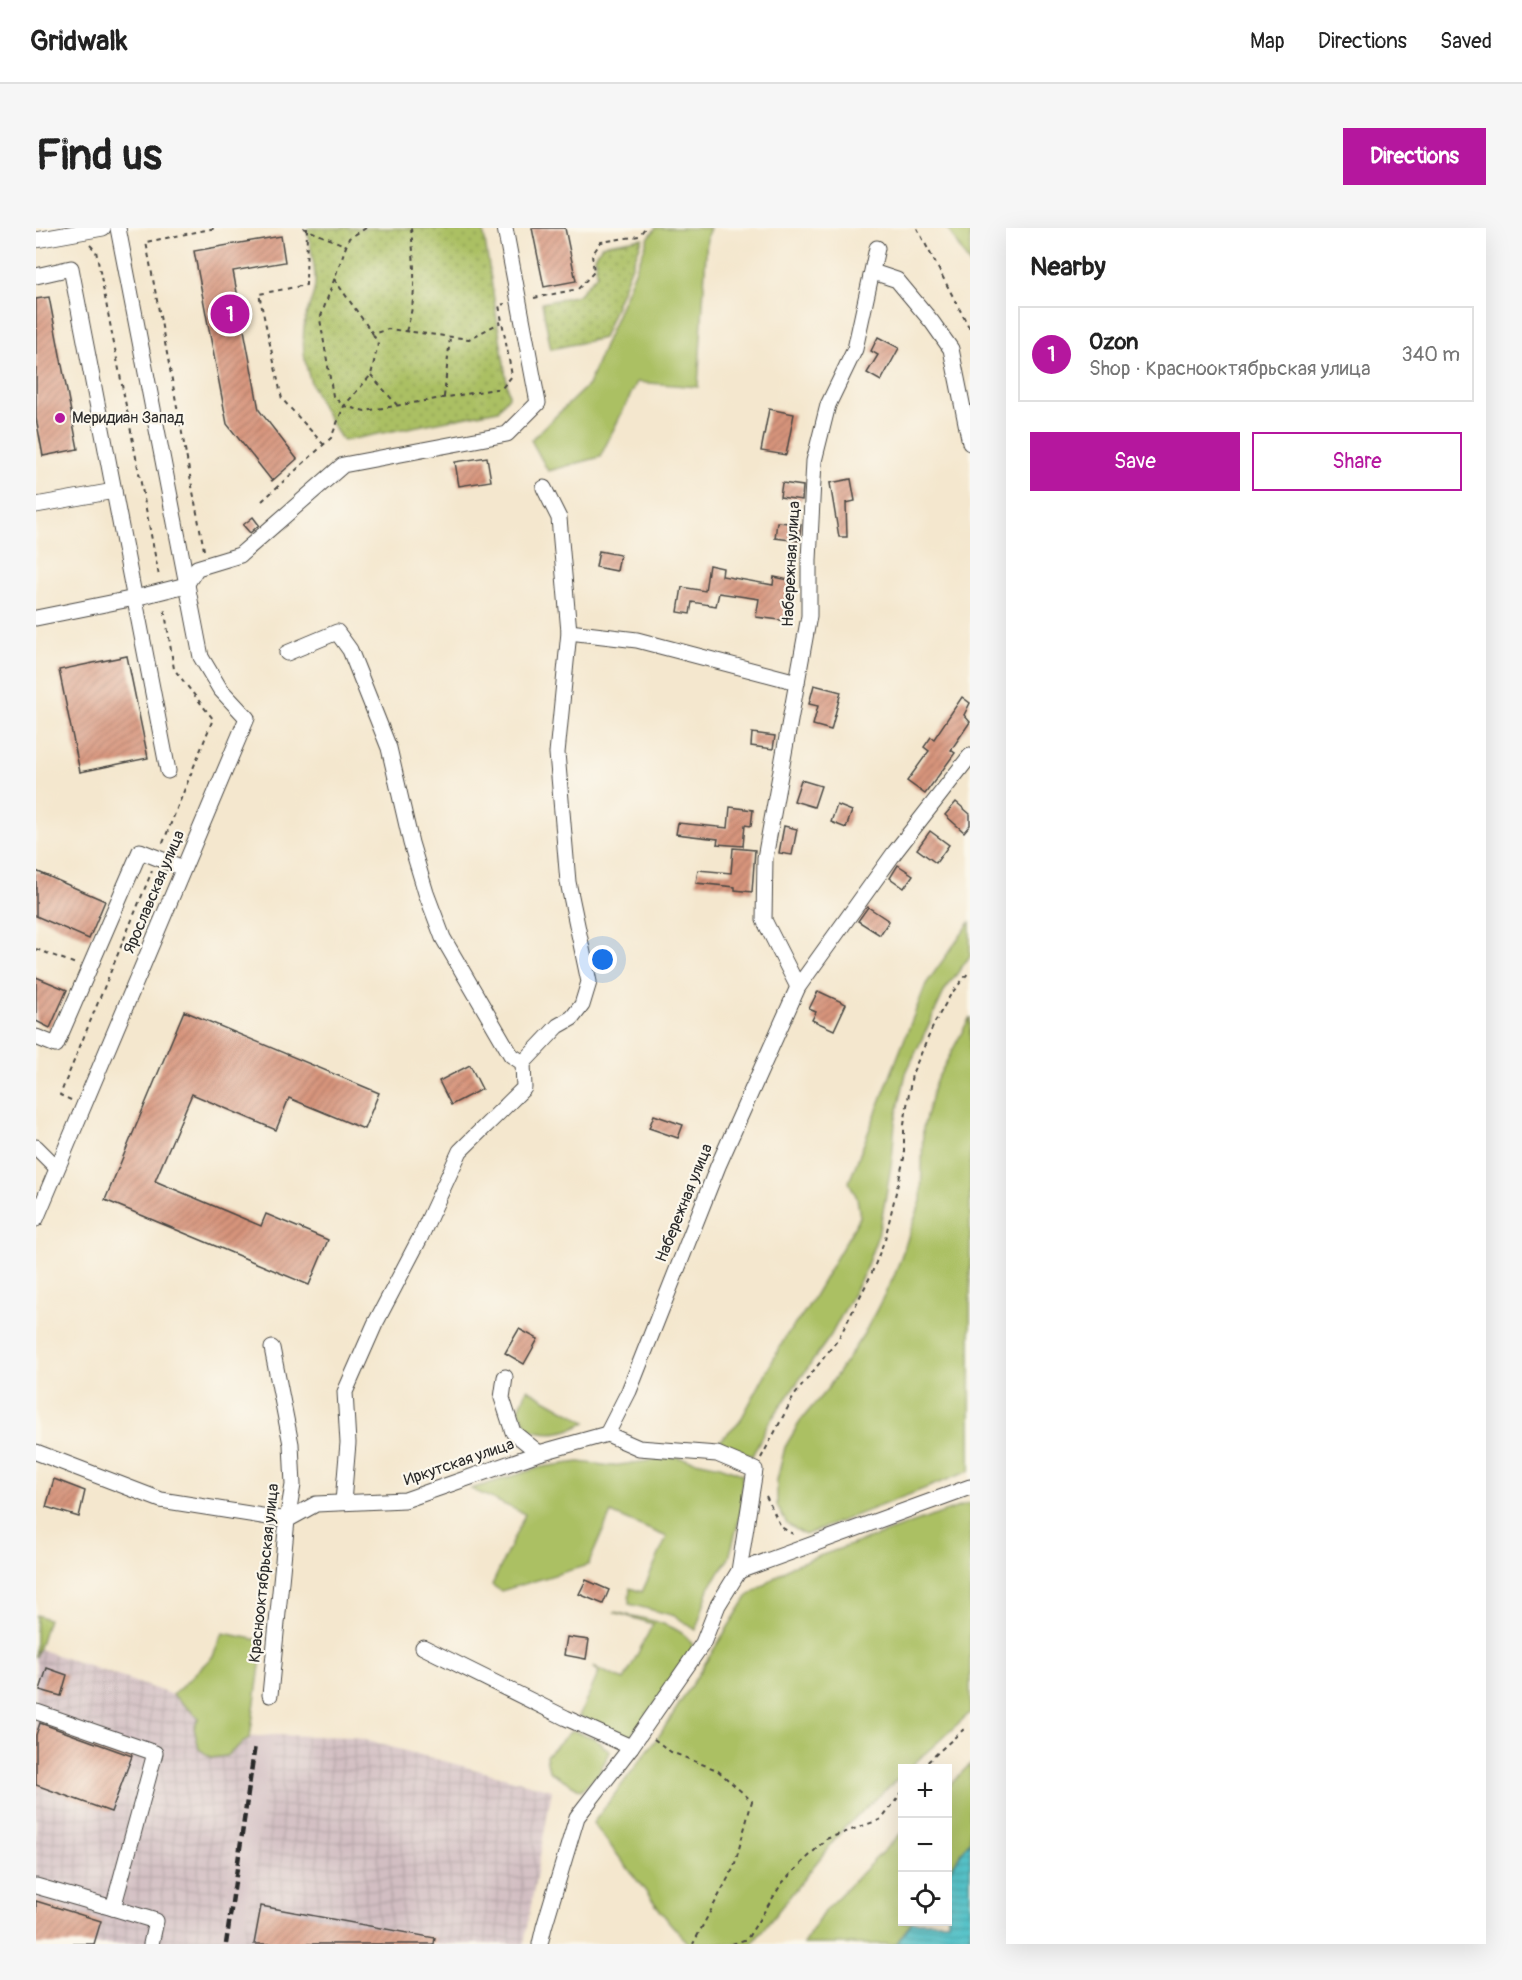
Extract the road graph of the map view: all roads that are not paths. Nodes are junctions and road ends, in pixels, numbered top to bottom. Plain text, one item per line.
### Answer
1 (103, 228) edge
2 (118, 228) edge
3 (505, 228) edge
4 (36, 240) edge
5 (877, 248) dead end
6 (873, 272) junction
7 (36, 276) edge
8 (970, 443) edge
9 (544, 488) dead end
10 (114, 491) junction
11 (36, 505) edge
12 (186, 585) junction
13 (135, 598) junction
14 (36, 618) edge
15 (569, 632) junction
16 (287, 653) dead end
17 (797, 682) junction
18 (970, 756) edge
19 (168, 771) dead end
20 (183, 868) junction
21 (798, 987) junction
22 (36, 1037) edge
23 (523, 1063) junction
24 (36, 1147) edge
25 (57, 1168) junction
26 (36, 1219) edge
27 (272, 1348) dead end
28 (505, 1377) dead end
29 (607, 1434) junction
30 (36, 1452) edge
31 (539, 1453) junction
32 (970, 1487) edge
33 (343, 1502) junction
34 (287, 1520) junction
35 (739, 1571) junction
36 (423, 1647) dead end
37 (270, 1695) dead end
38 (37, 1712) edge
39 (631, 1747) junction
40 (36, 1886) edge
41 (113, 1908) junction
42 (151, 1944) edge
43 (540, 1944) edge

1 - 4 street
2 - 12 street
3 - 12 street
5 - 6 street, Набережная улица
6 - 8 street
6 - 17 street, Набережная улица
7 - 10 street
9 - 15 street
10 - 11 street
10 - 13 street
12 - 13 street
12 - 20 street, Ярославская улица
13 - 14 street
13 - 19 street
15 - 17 street
15 - 23 street
16 - 23 street
17 - 21 street, Набережная улица
18 - 21 street, Набережная улица
20 - 22 street
20 - 25 street, Ярославская улица
21 - 29 street, Набережная улица
23 - 33 street
24 - 25 street
25 - 26 street, Ярославская улица
27 - 34 street, Краснооктябрьская улица
28 - 31 street
29 - 31 street, Иркутская улица
29 - 35 street
30 - 34 street
31 - 33 street, Иркутская улица
32 - 35 street
33 - 34 street, Иркутская улица
34 - 37 street, Краснооктябрьская улица
35 - 39 street
36 - 39 street
38 - 41 street
39 - 43 street
40 - 41 street
41 - 42 street

